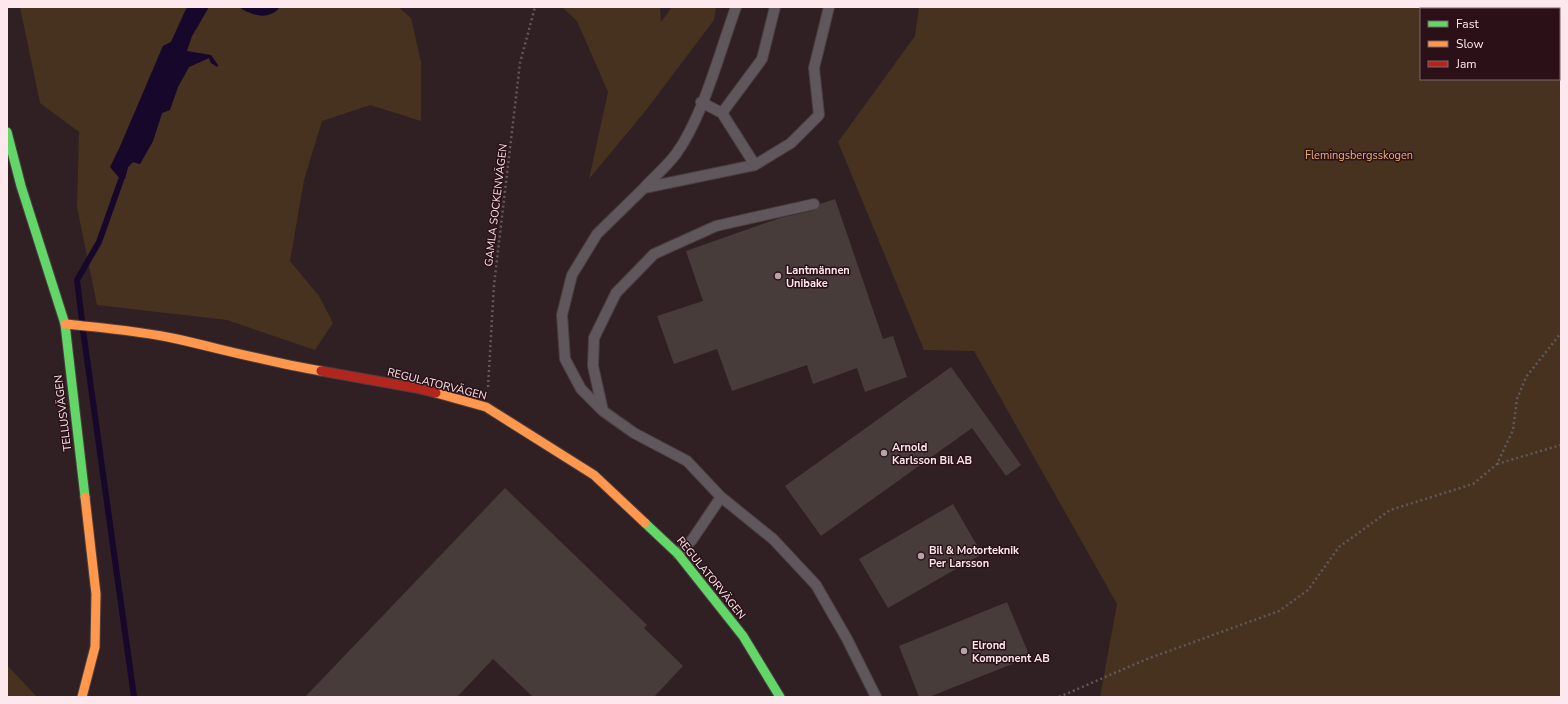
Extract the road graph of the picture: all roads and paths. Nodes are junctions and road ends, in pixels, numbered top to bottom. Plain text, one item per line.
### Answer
1 (535, 7) edge
2 (736, 7) edge
3 (775, 7) edge
4 (829, 7) edge
5 (701, 102) junction
6 (722, 113) junction
7 (7, 132) edge
8 (755, 165) junction
9 (644, 188) junction
10 (814, 204) dead end
11 (69, 325) junction
12 (1561, 333) edge
13 (486, 407) junction
14 (603, 411) junction
15 (1561, 445) edge
16 (1497, 464) junction
17 (721, 497) junction
18 (678, 554) junction
19 (82, 697) edge
20 (780, 697) edge
21 (876, 697) edge
22 (1059, 697) edge

1 - 13 path, GAMLA SOCKENVÄGEN
2 - 5 lane
3 - 6 lane
4 - 8 lane
5 - 6 lane
5 - 9 lane
6 - 8 lane
7 - 11 street, TELLUSVÄGEN
8 - 9 lane
9 - 14 lane
10 - 14 lane
11 - 13 street, REGULATORVÄGEN
11 - 19 street, TELLUSVÄGEN
12 - 16 path
13 - 18 street, REGULATORVÄGEN
14 - 17 lane
15 - 16 path
16 - 22 path
17 - 18 lane
17 - 21 lane
18 - 20 street, REGULATORVÄGEN

